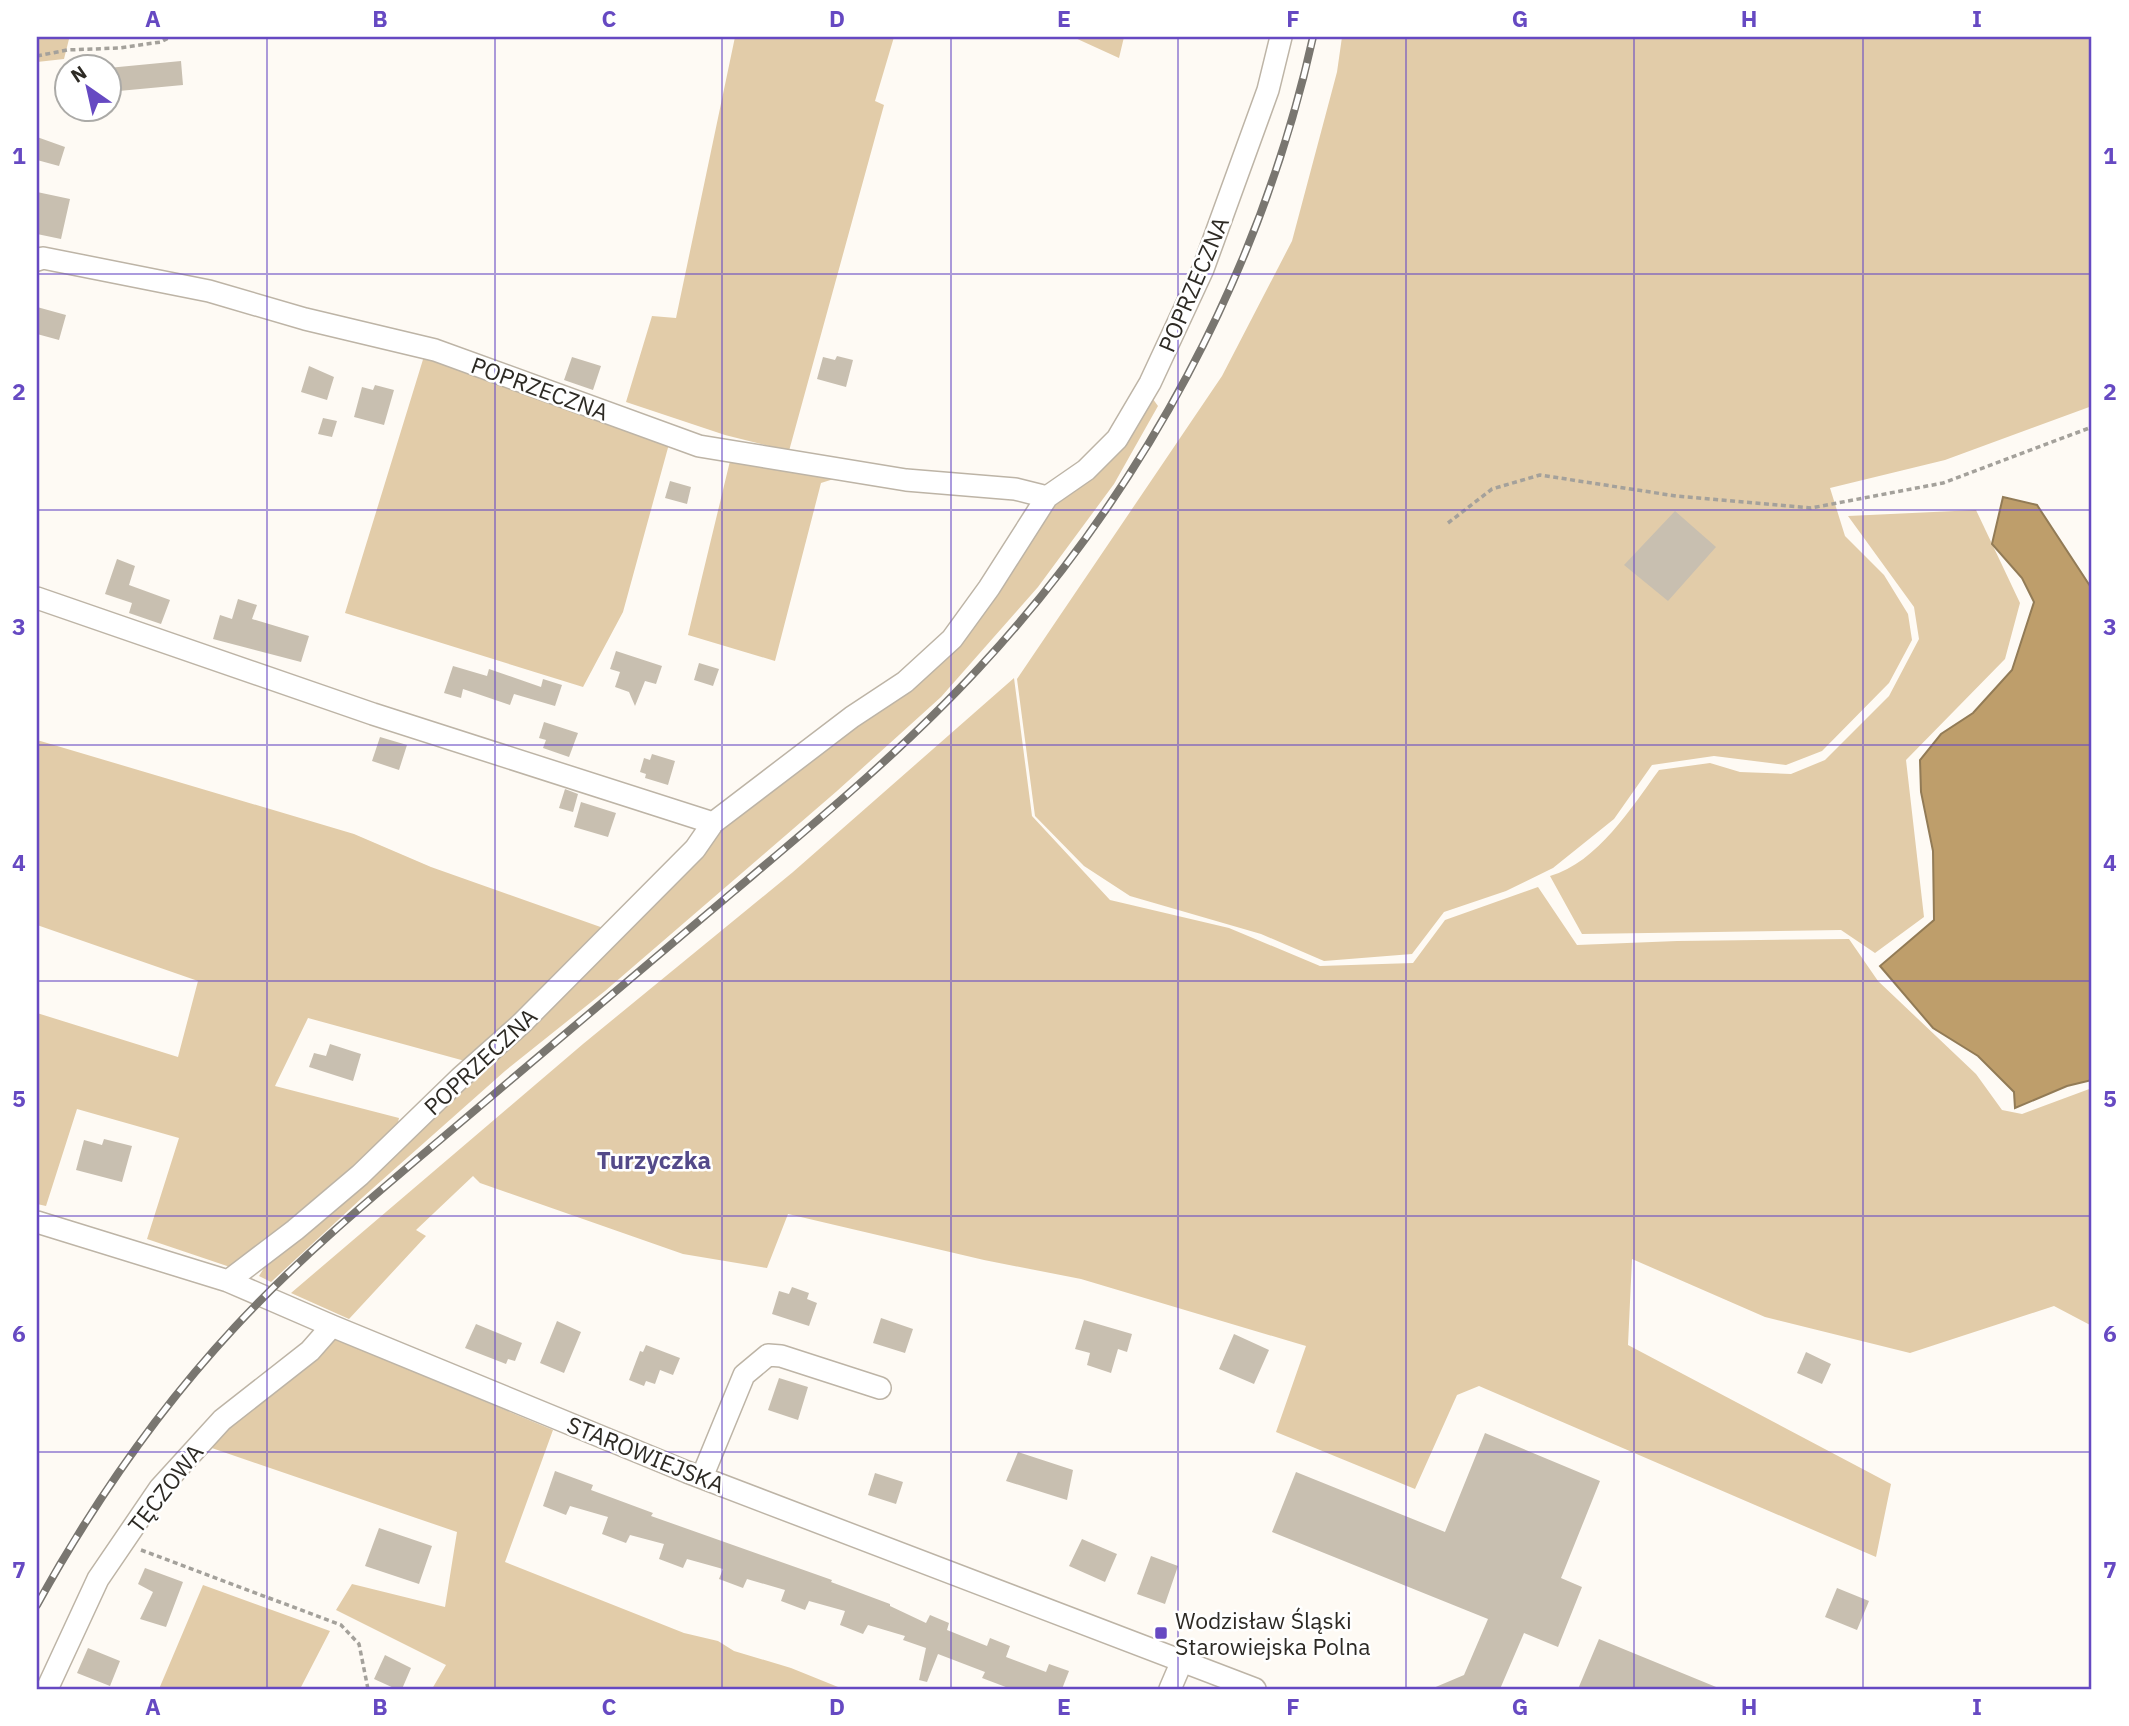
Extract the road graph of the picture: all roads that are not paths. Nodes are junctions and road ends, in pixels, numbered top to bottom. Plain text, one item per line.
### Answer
1 (1281, 37) edge
2 (37, 260) edge
3 (1048, 497) junction
4 (37, 598) edge
5 (713, 823) junction
6 (37, 1222) edge
7 (229, 1281) junction
8 (332, 1326) junction
9 (880, 1388) dead end
10 (702, 1478) junction
11 (1182, 1661) junction
12 (47, 1689) edge
13 (1170, 1689) edge
14 (1255, 1689) edge

1 - 3 street, POPRZECZNA
2 - 3 street, POPRZECZNA
3 - 5 street, POPRZECZNA
4 - 5 street
5 - 7 street, POPRZECZNA
6 - 7 street, STAROWIEJSKA
7 - 8 street, STAROWIEJSKA
8 - 10 street, STAROWIEJSKA
8 - 12 street, TĘCZOWA
9 - 10 street
10 - 11 street, STAROWIEJSKA
11 - 13 street
11 - 14 street, STAROWIEJSKA

